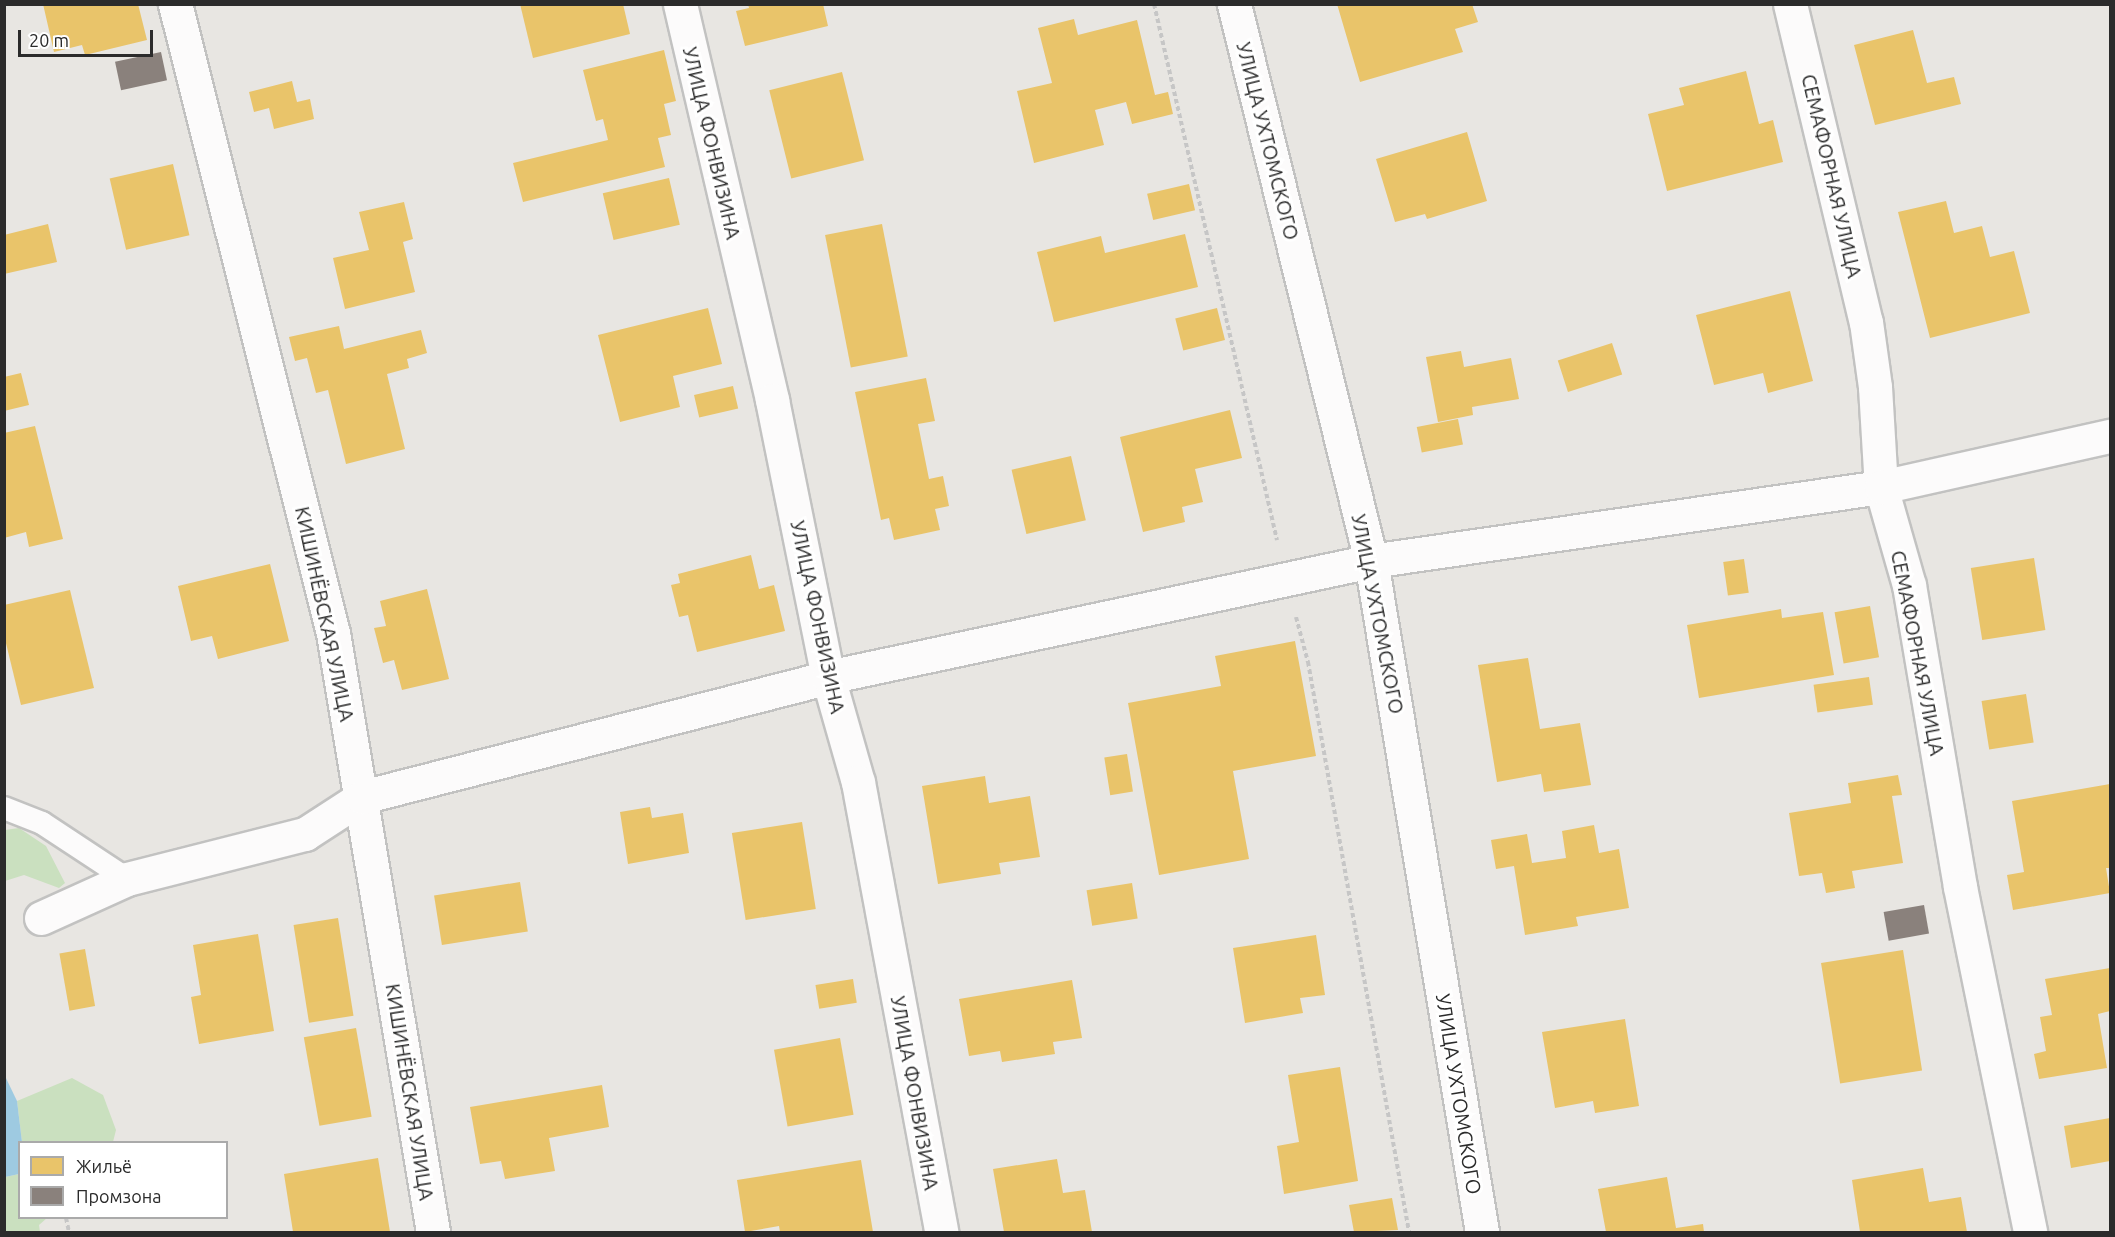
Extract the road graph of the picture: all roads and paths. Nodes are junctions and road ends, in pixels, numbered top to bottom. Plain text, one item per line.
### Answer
1 (175, 4) edge
2 (680, 4) edge
3 (1234, 4) edge
4 (1790, 4) edge
5 (2110, 436) edge
6 (1881, 487) junction
7 (1371, 561) junction
8 (828, 676) junction
9 (362, 796) junction
10 (4, 808) edge
11 (127, 879) junction
12 (41, 918) dead end
13 (433, 1233) edge
14 (941, 1233) edge
15 (1482, 1233) edge
16 (2030, 1233) edge

1 - 9 street, КИШИНЁВСКАЯ УЛИЦА
2 - 8 street, УЛИЦА ФОНВИЗИНА
3 - 7 street, УЛИЦА УХТОМСКОГО
4 - 6 street, СЕМАФОРНАЯ УЛИЦА
5 - 6 street
6 - 7 street
6 - 16 street, СЕМАФОРНАЯ УЛИЦА
7 - 8 street
7 - 15 street, УЛИЦА УХТОМСКОГО
8 - 9 street
8 - 14 street, УЛИЦА ФОНВИЗИНА
9 - 11 street
9 - 13 street, КИШИНЁВСКАЯ УЛИЦА
10 - 11 lane
11 - 12 street

